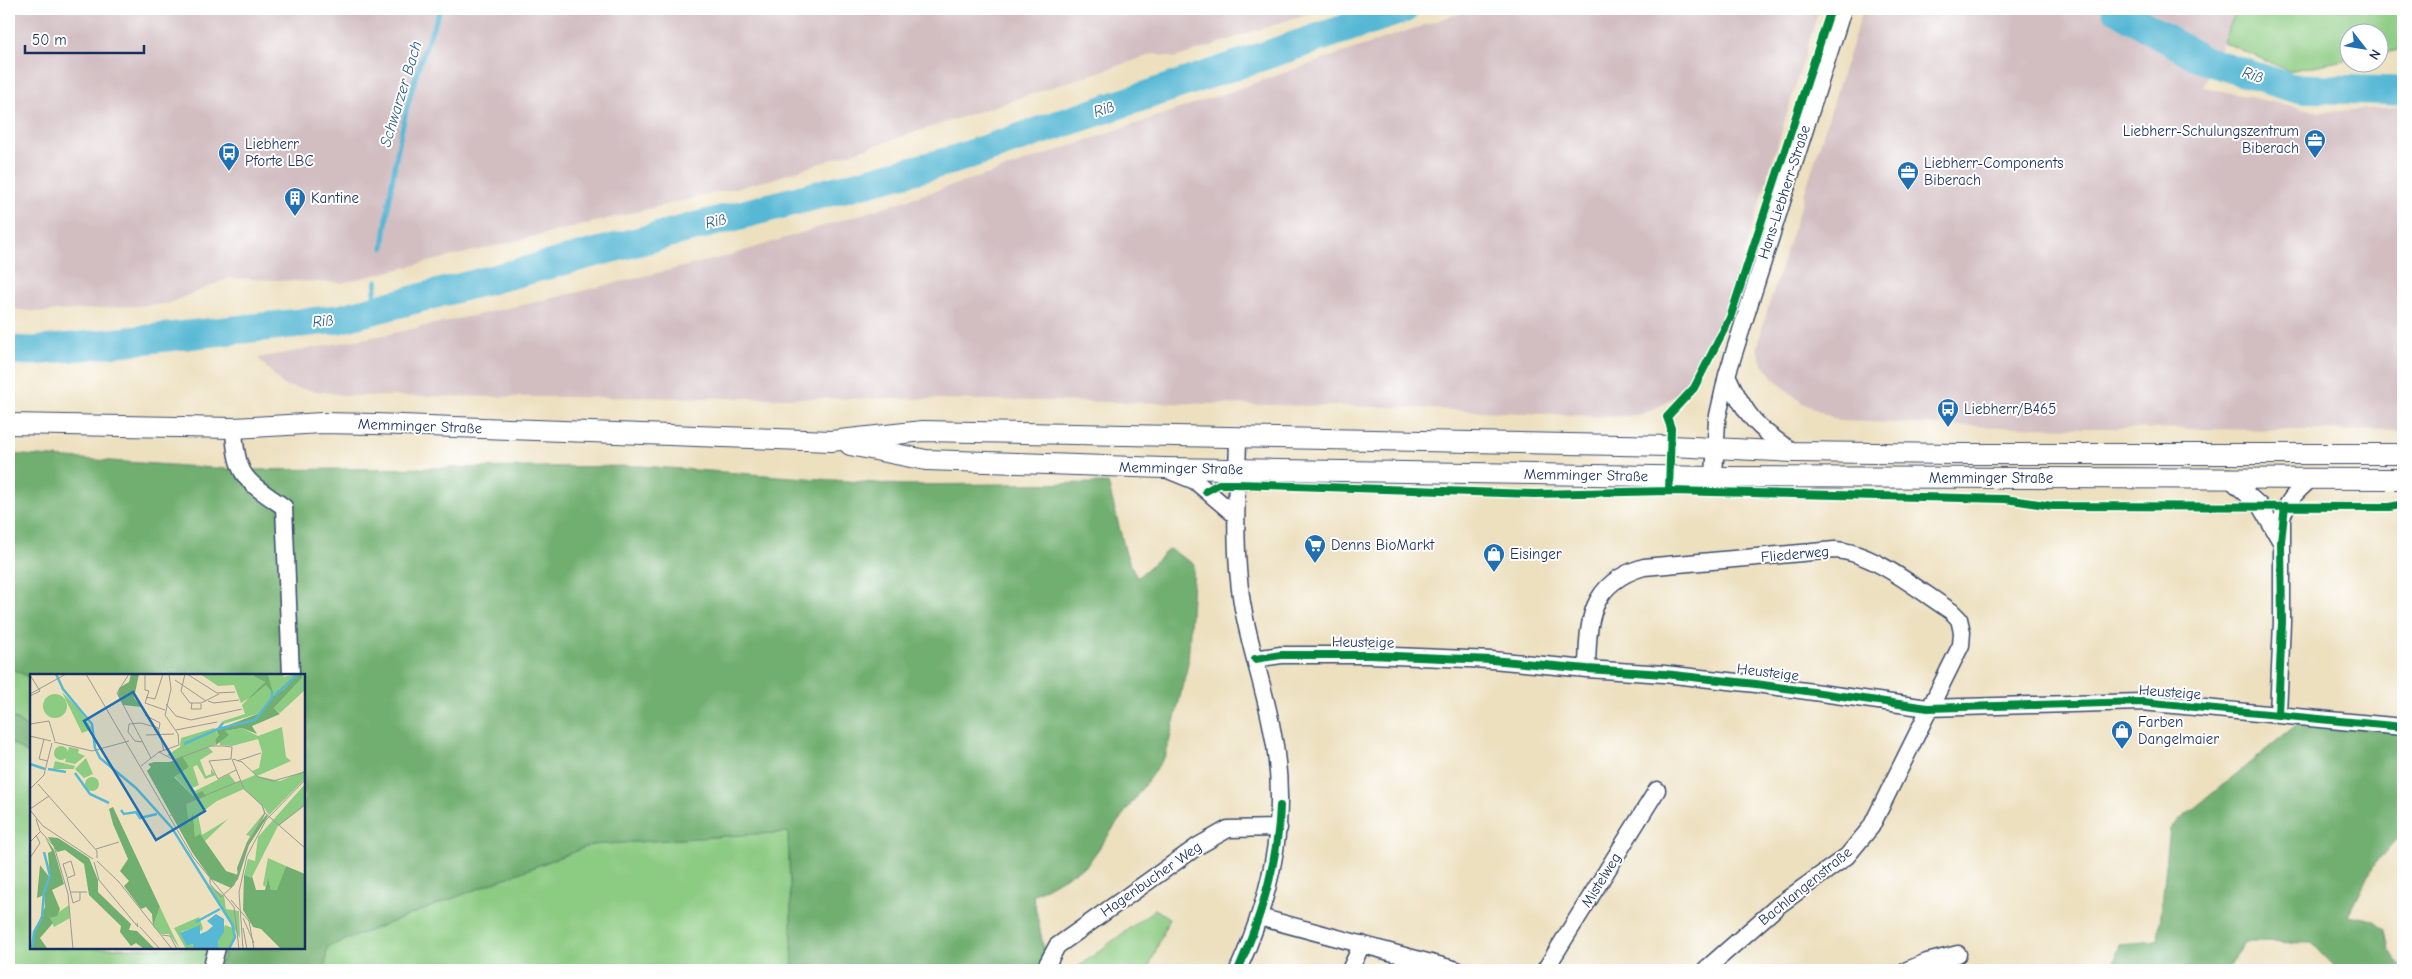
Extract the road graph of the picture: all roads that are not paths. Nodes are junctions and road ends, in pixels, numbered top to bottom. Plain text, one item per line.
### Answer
1 (1843, 9) edge
2 (1727, 375) junction
3 (9, 424) edge
4 (234, 428) junction
5 (1238, 437) junction
6 (831, 441) junction
7 (1715, 448) junction
8 (1794, 452) junction
9 (2403, 454) edge
10 (1164, 468) junction
11 (1237, 469) junction
12 (1714, 477) junction
13 (2228, 477) junction
14 (2312, 478) junction
15 (2403, 479) edge
16 (1236, 515) junction
17 (2281, 541) junction
18 (1254, 659) junction
19 (1587, 670) junction
20 (291, 674) edge
21 (1928, 708) junction
22 (2278, 714) junction
23 (2403, 727) edge
24 (1657, 790) dead end
25 (1279, 828) junction
26 (1259, 917) junction
27 (1362, 944) junction
28 (216, 949) edge
29 (1958, 954) dead end
30 (211, 970) edge
31 (1044, 970) edge
32 (1238, 970) edge
33 (1350, 970) edge
34 (1452, 970) edge
35 (1545, 970) edge
36 (1705, 970) edge
37 (1907, 970) edge

1 - 2 street, Hans-Liebherr-Straße
2 - 7 street, Hans-Liebherr-Straße
2 - 8 street
3 - 4 main road, Memminger Straße
4 - 6 main road, Memminger Straße
4 - 20 street
5 - 6 main road, Memminger Straße
5 - 7 main road, Memminger Straße
5 - 11 street
6 - 10 main road, Memminger Straße
7 - 8 main road, Memminger Straße
7 - 12 street, Hans-Liebherr-Straße
8 - 9 main road, Memminger Straße
10 - 11 main road, Memminger Straße
10 - 16 street
11 - 12 main road, Memminger Straße
11 - 16 street
12 - 13 main road, Memminger Straße
13 - 14 main road, Memminger Straße
13 - 17 street
14 - 15 main road, Memminger Straße
14 - 17 street
16 - 18 street
17 - 22 street
18 - 19 street, Heusteige
18 - 25 street
19 - 21 street, Heusteige
19 - 21 street, Fliederweg
21 - 22 street, Heusteige
21 - 36 street, Bachlangenstraße
22 - 23 street, Heusteige
24 - 35 street, Mistelweg
25 - 26 street
25 - 31 street, Hagenbucher Weg
26 - 27 street
26 - 32 street
27 - 33 street
27 - 34 street
28 - 30 street
29 - 37 street

